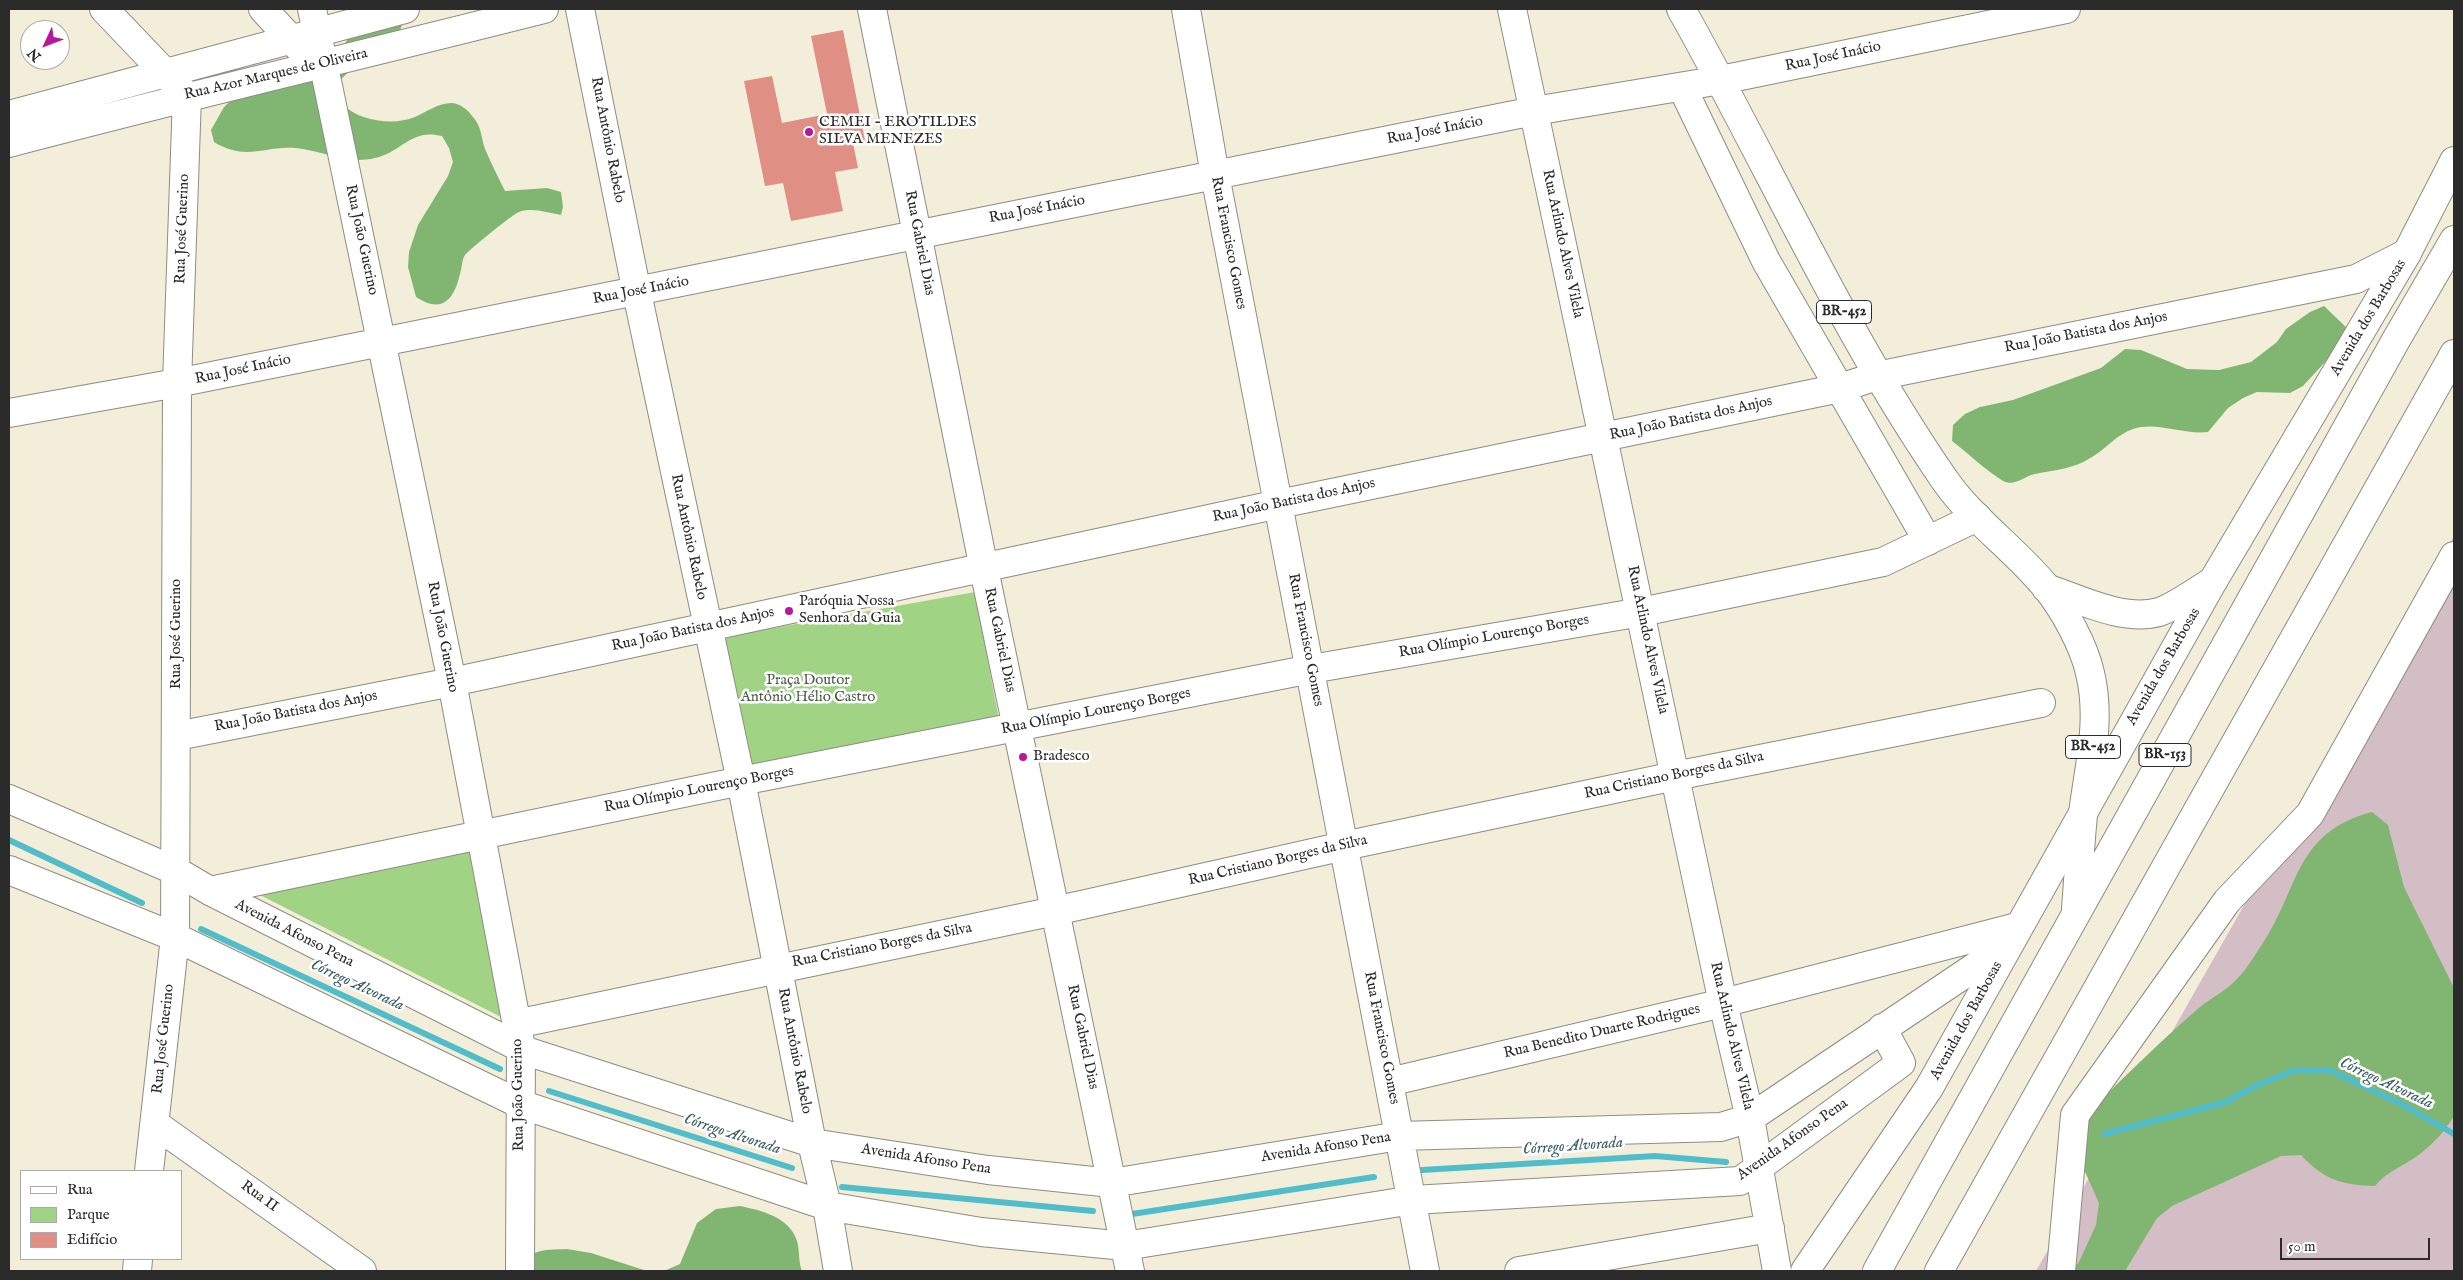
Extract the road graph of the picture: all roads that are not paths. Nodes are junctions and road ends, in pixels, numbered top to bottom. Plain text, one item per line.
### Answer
1 (104, 9) edge
2 (263, 9) edge
3 (406, 9) edge
4 (544, 9) edge
5 (580, 9) edge
6 (872, 9) edge
7 (1186, 9) edge
8 (1512, 9) edge
9 (1681, 9) edge
10 (2066, 9) edge
11 (315, 21) edge
12 (290, 40) junction
13 (324, 65) junction
14 (166, 73) junction
15 (1721, 80) junction
16 (1682, 87) junction
17 (187, 96) junction
18 (1534, 112) junction
19 (9, 115) edge
20 (9, 143) edge
21 (2454, 161) edge
22 (1215, 175) junction
23 (917, 234) junction
24 (2454, 240) edge
25 (2407, 253) junction
26 (637, 293) junction
27 (2396, 340) junction
28 (382, 341) junction
29 (2454, 354) edge
30 (1877, 376) junction
31 (178, 383) junction
32 (1840, 388) junction
33 (9, 413) edge
34 (1604, 437) junction
35 (2285, 460) junction
36 (1279, 504) junction
37 (1976, 517) junction
38 (1928, 541) junction
39 (2454, 556) edge
40 (984, 569) junction
41 (2213, 581) junction
42 (2046, 588) junction
43 (1641, 612) junction
44 (707, 626) junction
45 (1311, 669) junction
46 (452, 682) junction
47 (2041, 703) dead end
48 (1018, 728) junction
49 (177, 736) junction
50 (1675, 776) junction
51 (741, 782) junction
52 (9, 800) edge
53 (2084, 808) junction
54 (480, 834) junction
55 (1344, 846) junction
56 (9, 870) edge
57 (176, 871) junction
58 (210, 891) junction
59 (1055, 911) junction
60 (2076, 917) junction
61 (2013, 936) junction
62 (176, 937) junction
63 (778, 967) junction
64 (1723, 1003) junction
65 (1882, 1028) junction
66 (519, 1036) junction
67 (1901, 1063) junction
68 (1389, 1082) junction
69 (1929, 1088) junction
70 (520, 1104) junction
71 (1750, 1118) junction
72 (155, 1124) junction
73 (1399, 1136) junction
74 (812, 1143) junction
75 (1758, 1168) junction
76 (149, 1170) edge
77 (1112, 1183) junction
78 (1413, 1200) junction
79 (828, 1206) junction
80 (1770, 1228) junction
81 (1128, 1259) edge
82 (840, 1268) edge
83 (362, 1271) edge
84 (520, 1271) edge
85 (1425, 1271) edge
86 (1519, 1271) edge
87 (1776, 1271) edge
88 (1805, 1271) edge
89 (1877, 1271) edge
90 (1939, 1271) edge
91 (2061, 1271) edge

1 - 14 main road
2 - 12 main road
3 - 11 main road, Rua Azor Marques de Oliveira
4 - 13 main road, Rua Azor Marques de Oliveira
5 - 26 main road, Rua Antônio Rabelo
6 - 23 main road, Rua Gabriel Dias
7 - 22 main road, Rua Francisco Gomes
8 - 18 main road, Rua Arlindo Alves Vilela
9 - 15 main road, BR-452
10 - 15 main road, Rua José Inácio
11 - 12 main road, Rua Azor Marques de Oliveira
11 - 13 main road, Rua João Guerino
12 - 13 main road
12 - 14 main road, Rua Azor Marques de Oliveira
13 - 17 main road, Rua Azor Marques de Oliveira
13 - 28 main road, Rua João Guerino
14 - 17 main road
14 - 19 main road, Rua Azor Marques de Oliveira
15 - 16 main road, Rua José Inácio
15 - 30 main road, BR-452
16 - 18 main road, Rua José Inácio
16 - 32 main road
17 - 20 main road, Rua Azor Marques de Oliveira
17 - 31 main road, Rua José Guerino
18 - 22 main road, Rua José Inácio
18 - 34 main road, Rua Arlindo Alves Vilela
21 - 25 main road, Avenida dos Barbosas
22 - 23 main road, Rua José Inácio
22 - 36 main road, Rua Francisco Gomes
23 - 26 main road, Rua José Inácio
23 - 40 main road, Rua Gabriel Dias
24 - 27 main road, BR-153
25 - 30 main road, Rua João Batista dos Anjos
25 - 35 main road, Avenida dos Barbosas
26 - 28 main road, Rua José Inácio
26 - 44 main road, Rua Antônio Rabelo
27 - 35 main road
27 - 60 main road, BR-153
28 - 31 main road, Rua José Inácio
28 - 46 main road, Rua João Guerino
29 - 90 main road
30 - 32 main road, Rua João Batista dos Anjos
30 - 37 main road, BR-452
31 - 33 main road, Rua José Inácio
31 - 49 main road, Rua José Guerino
32 - 34 main road, Rua João Batista dos Anjos
32 - 38 main road
34 - 36 main road, Rua João Batista dos Anjos
34 - 43 main road, Rua Arlindo Alves Vilela
35 - 41 main road, Avenida dos Barbosas
36 - 40 main road, Rua João Batista dos Anjos
36 - 45 main road, Rua Francisco Gomes
37 - 38 main road, Rua Olímpio Lourenço Borges
37 - 42 main road, BR-452
38 - 43 main road, Rua Olímpio Lourenço Borges
39 - 91 main road
40 - 44 main road, Rua João Batista dos Anjos
40 - 48 main road, Rua Gabriel Dias
41 - 42 main road, BR-452
41 - 53 main road, Avenida dos Barbosas
42 - 53 main road, BR-452
43 - 45 main road, Rua Olímpio Lourenço Borges
43 - 50 main road, Rua Arlindo Alves Vilela
44 - 46 main road, Rua João Batista dos Anjos
44 - 51 main road, Rua Antônio Rabelo
45 - 48 main road, Rua Olímpio Lourenço Borges
45 - 55 main road, Rua Francisco Gomes
46 - 49 main road, Rua João Batista dos Anjos
46 - 54 main road, Rua João Guerino
47 - 50 main road, Rua Cristiano Borges da Silva
48 - 51 main road, Rua Olímpio Lourenço Borges
48 - 59 main road, Rua Gabriel Dias
49 - 57 main road, Rua José Guerino
50 - 55 main road, Rua Cristiano Borges da Silva
50 - 64 main road, Rua Arlindo Alves Vilela
51 - 54 main road, Rua Olímpio Lourenço Borges
51 - 63 main road, Rua Antônio Rabelo
52 - 57 main road, Avenida Afonso Pena
53 - 60 main road, BR-452
53 - 61 main road, Avenida dos Barbosas
54 - 58 main road, Rua Olímpio Lourenço Borges
54 - 66 main road, Rua João Guerino
55 - 59 main road, Rua Cristiano Borges da Silva
55 - 68 main road, Rua Francisco Gomes
56 - 62 main road, Avenida Afonso Pena
57 - 58 main road, Avenida Afonso Pena
57 - 62 main road, Rua José Guerino
58 - 66 main road, Avenida Afonso Pena
59 - 63 main road, Rua Cristiano Borges da Silva
59 - 77 main road, Rua Gabriel Dias
60 - 89 main road, BR-153
61 - 64 main road, Rua Benedito Duarte Rodrigues
61 - 65 main road, Avenida Afonso Pena
61 - 69 main road, Avenida dos Barbosas
62 - 70 main road, Avenida Afonso Pena
62 - 72 main road, Rua José Guerino
63 - 66 main road, Rua Cristiano Borges da Silva
63 - 74 main road, Rua Antônio Rabelo
64 - 68 main road, Rua Benedito Duarte Rodrigues
64 - 71 main road, Rua Arlindo Alves Vilela
65 - 67 main road
65 - 71 main road, Avenida Afonso Pena
66 - 70 main road, Rua João Guerino
66 - 74 main road, Avenida Afonso Pena
67 - 69 main road
67 - 75 main road, Avenida Afonso Pena
68 - 73 main road, Rua Francisco Gomes
69 - 88 main road, Avenida dos Barbosas
70 - 79 main road, Avenida Afonso Pena
70 - 84 main road, Rua João Guerino
71 - 73 main road, Avenida Afonso Pena
71 - 75 main road, Rua Arlindo Alves Vilela
72 - 76 main road, Rua José Guerino
72 - 83 main road, Rua II
73 - 77 main road, Avenida Afonso Pena
73 - 78 main road, Rua Francisco Gomes
74 - 77 main road, Avenida Afonso Pena
74 - 79 main road, Rua Antônio Rabelo
75 - 78 main road, Avenida Afonso Pena
75 - 80 main road, Rua Arlindo Alves Vilela
77 - 81 main road, Rua Gabriel Dias
78 - 81 main road, Avenida Afonso Pena
78 - 85 main road, Rua Francisco Gomes
79 - 81 main road, Avenida Afonso Pena
79 - 82 main road, Rua Antônio Rabelo
80 - 86 main road
80 - 87 main road, Rua Arlindo Alves Vilela

